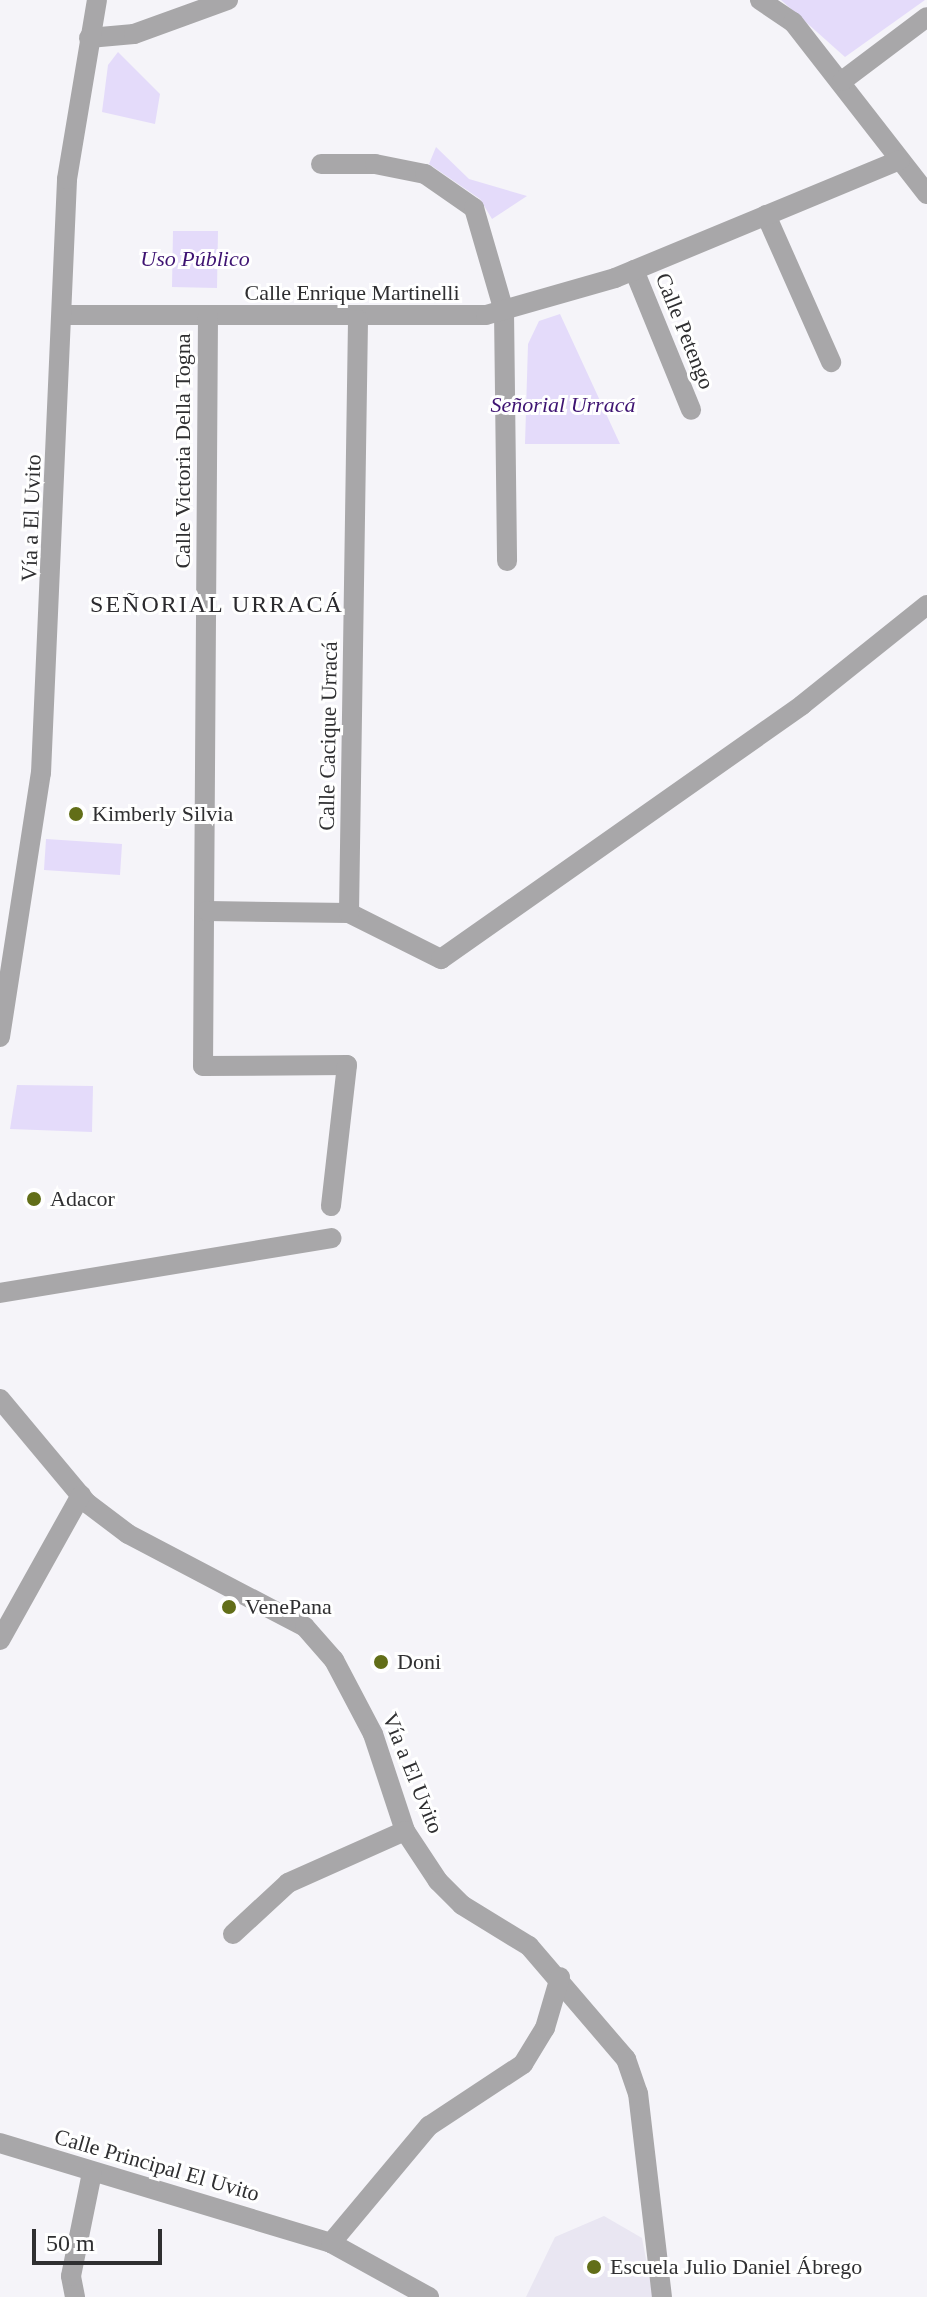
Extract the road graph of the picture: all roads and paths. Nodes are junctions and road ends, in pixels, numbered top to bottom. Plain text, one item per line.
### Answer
1 (97, 0) edge
2 (228, 0) edge
3 (760, 0) edge
4 (927, 17) edge
5 (89, 38) junction
6 (842, 81) junction
7 (900, 160) junction
8 (321, 164) dead end
9 (927, 194) edge
10 (766, 215) junction
11 (634, 270) junction
12 (504, 311) junction
13 (62, 315) junction
14 (208, 316) junction
15 (358, 320) junction
16 (831, 362) dead end
17 (691, 410) dead end
18 (507, 561) dead end
19 (927, 605) edge
20 (207, 911) junction
21 (349, 913) junction
22 (0, 1037) edge
23 (331, 1206) dead end
24 (331, 1238) dead end
25 (0, 1293) edge
26 (0, 1399) edge
27 (81, 1495) junction
28 (0, 1640) edge
29 (405, 1831) junction
30 (233, 1934) dead end
31 (560, 1977) junction
32 (0, 2143) edge
33 (92, 2173) junction
34 (331, 2243) junction
35 (75, 2297) edge
36 (429, 2297) edge
37 (662, 2297) edge

1 - 5 street, Vía a El Uvito
2 - 5 street
3 - 6 street
4 - 6 street
5 - 13 street, Vía a El Uvito
6 - 7 street
7 - 9 street
7 - 10 street, Calle Enrique Martinelli
8 - 12 street
10 - 11 street, Calle Enrique Martinelli
10 - 16 street
11 - 12 street, Calle Enrique Martinelli
11 - 17 street, Calle Petengo
12 - 15 street, Calle Enrique Martinelli
12 - 18 street
13 - 14 street, Calle Enrique Martinelli
13 - 22 street, Vía a El Uvito
14 - 15 street, Calle Enrique Martinelli
14 - 20 street, Calle Victoria Della Togna
15 - 21 street, Calle Cacique Urracá
19 - 21 street
20 - 21 street
20 - 23 street, Calle Victoria Della Togna
24 - 25 street
26 - 27 street, Vía a El Uvito
27 - 28 street
27 - 29 street, Vía a El Uvito
29 - 30 street
29 - 31 street, Vía a El Uvito
31 - 34 street
31 - 37 street, Vía a El Uvito
32 - 33 street, Calle Principal El Uvito
33 - 34 street, Calle Principal El Uvito
33 - 35 street
34 - 36 street, Calle Principal El Uvito

